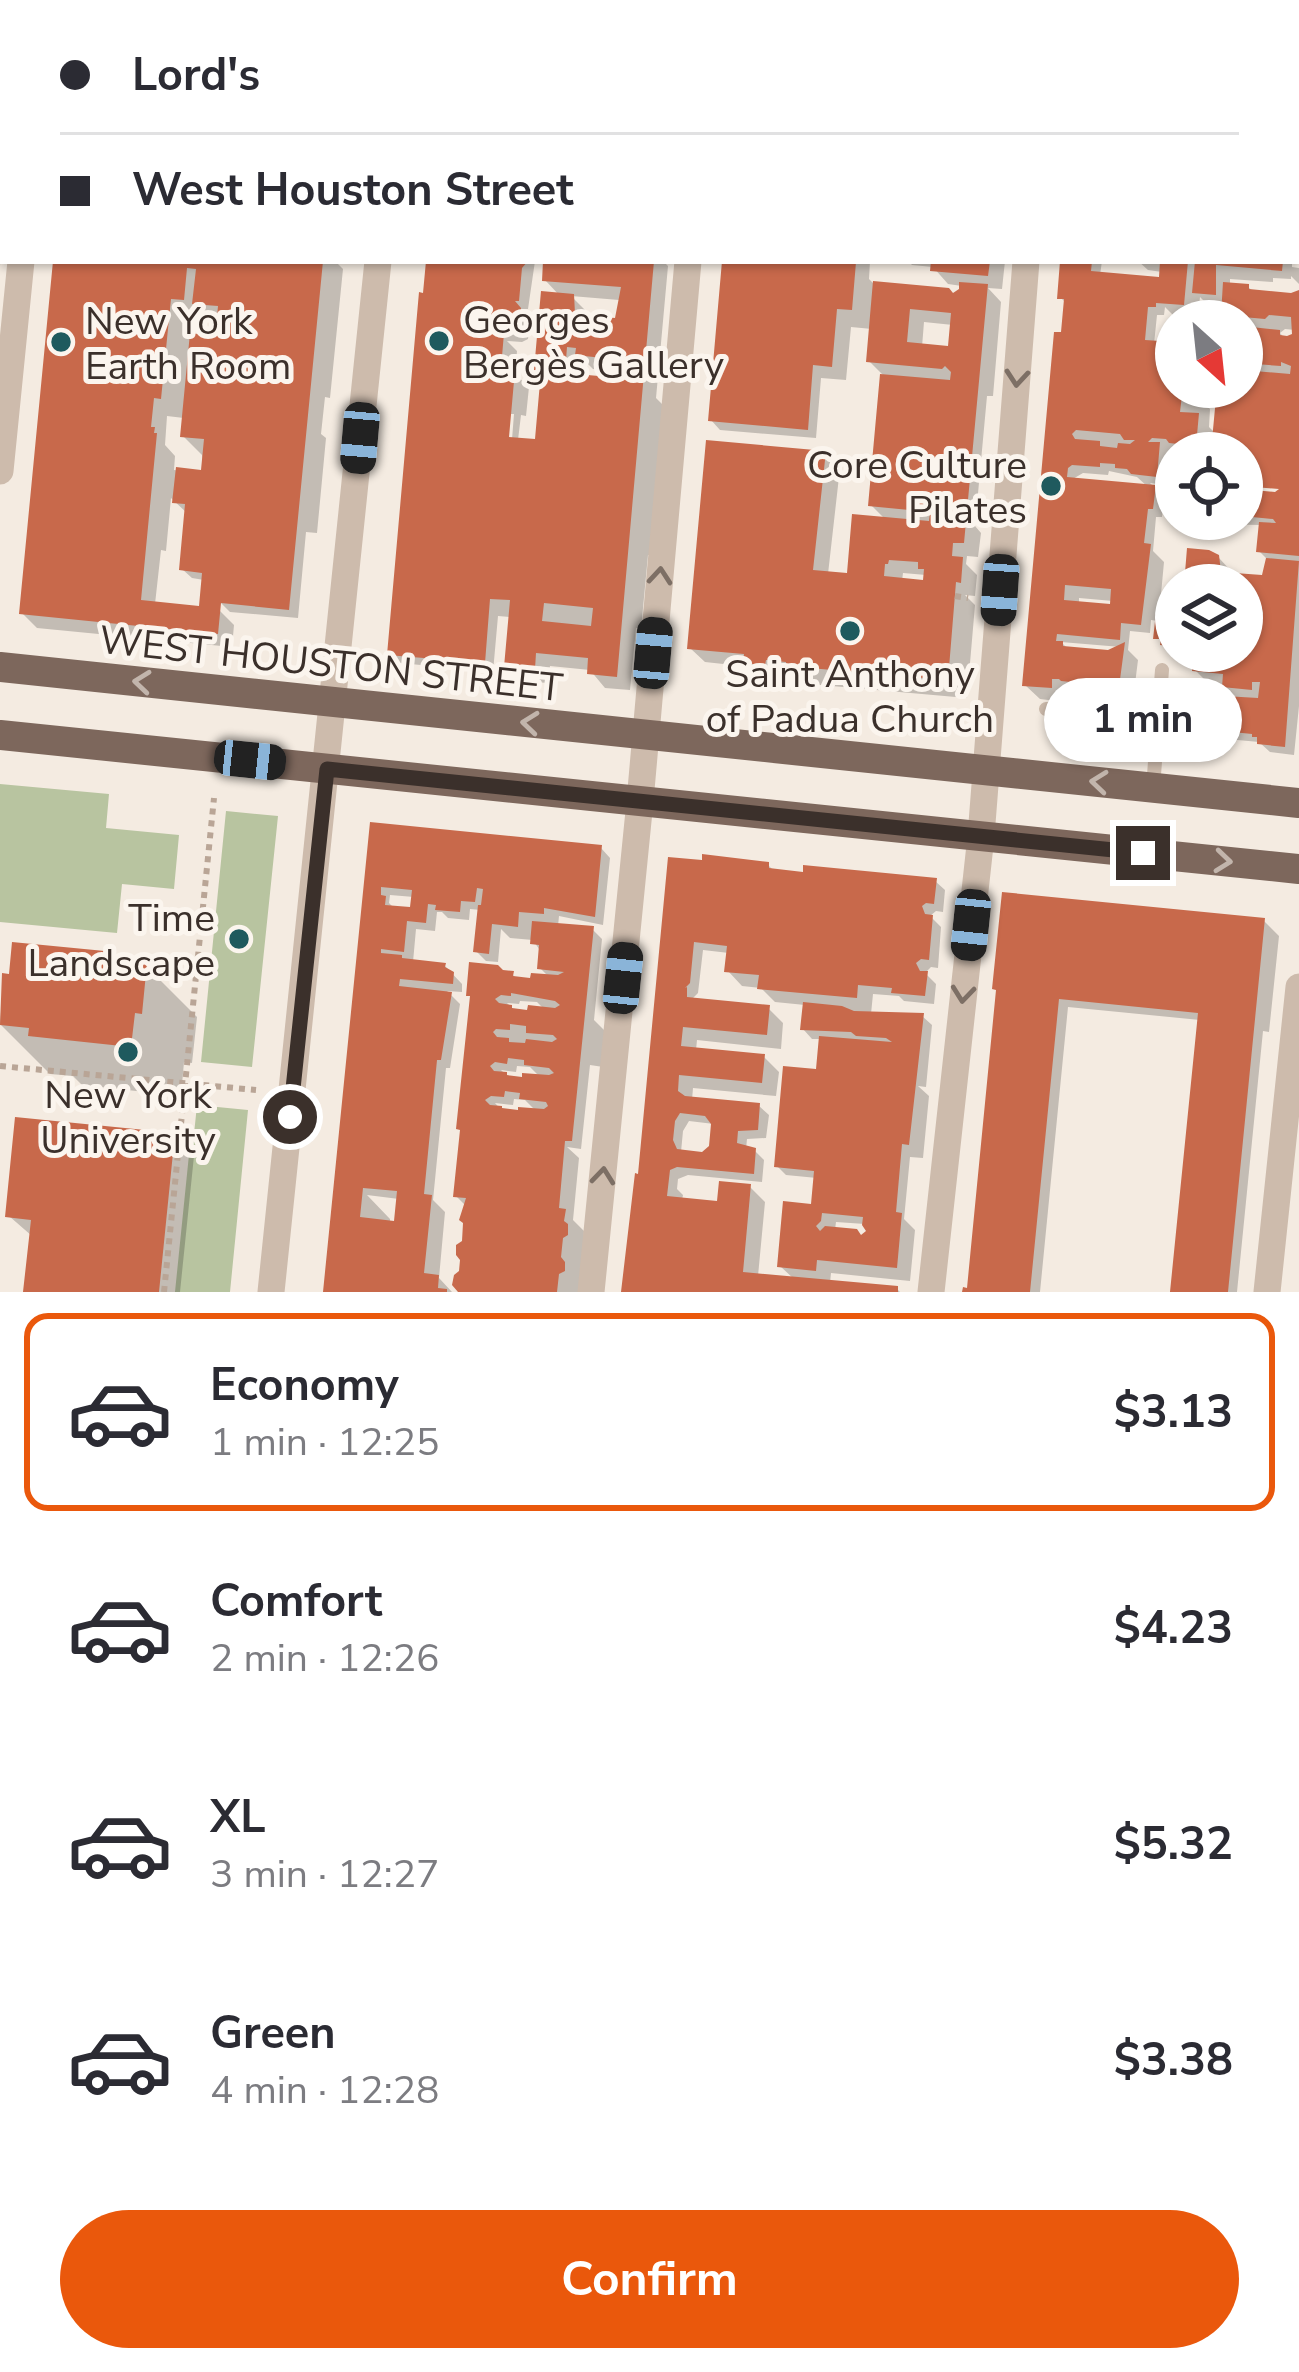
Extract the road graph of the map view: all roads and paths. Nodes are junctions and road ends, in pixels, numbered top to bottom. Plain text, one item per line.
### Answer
1 (21, 264) edge
2 (378, 264) edge
3 (688, 264) edge
4 (1026, 264) edge
5 (0, 471) edge
6 (955, 596) dead end
7 (968, 598) dead end
8 (0, 667) edge
9 (1162, 672) edge
10 (334, 702) junction
11 (1046, 709) dead end
12 (1159, 718) junction
13 (0, 734) edge
14 (646, 735) junction
15 (327, 769) junction
16 (986, 771) junction
17 (1153, 788) junction
18 (214, 798) dead end
19 (640, 801) junction
20 (1299, 803) edge
21 (981, 836) junction
22 (1299, 869) edge
23 (1299, 987) edge
24 (0, 1066) edge
25 (185, 1084) junction
26 (256, 1090) dead end
27 (164, 1292) edge
28 (271, 1292) edge
29 (591, 1292) edge
30 (931, 1292) edge
31 (1267, 1292) edge

1 - 5 street
2 - 10 street
14 -> 3 street
4 -> 16 street
6 - 7 path
10 -> 8 main road, WEST HOUSTON STREET
9 - 12 lane
14 -> 10 main road, WEST HOUSTON STREET
10 - 15 street
11 - 12 lane
12 - 17 lane
13 - 15 main road
14 - 16 main road, WEST HOUSTON STREET
14 - 19 street
15 - 19 main road
15 - 28 street
17 -> 16 main road, WEST HOUSTON STREET
16 - 21 street
17 - 20 main road, WEST HOUSTON STREET
18 - 25 path
19 - 21 main road
29 -> 19 street
21 -> 22 main road
21 -> 30 street
23 - 31 street
24 - 25 path
25 - 26 path
25 - 27 path

